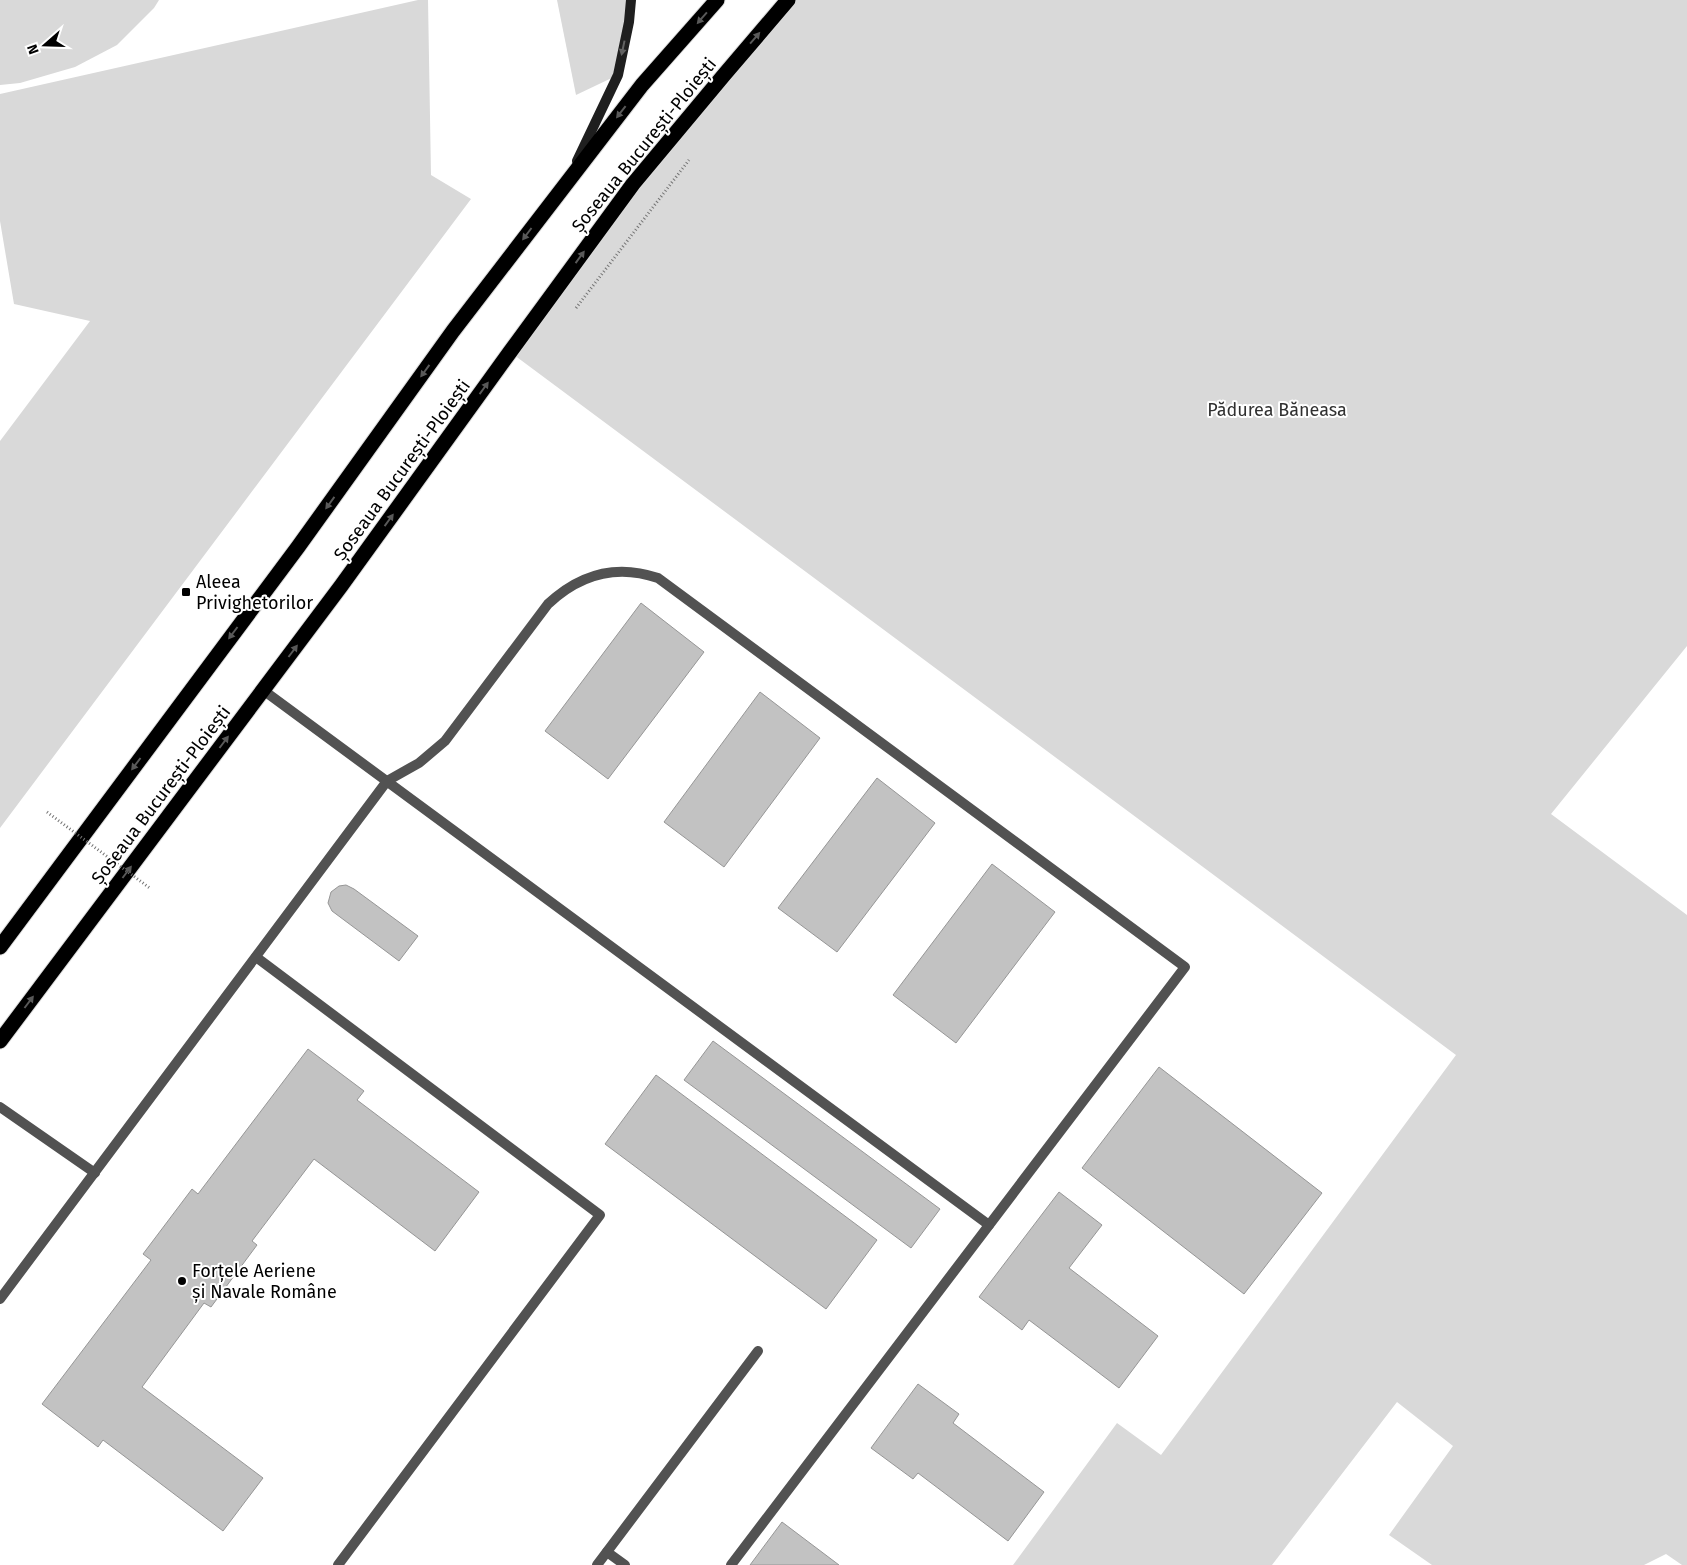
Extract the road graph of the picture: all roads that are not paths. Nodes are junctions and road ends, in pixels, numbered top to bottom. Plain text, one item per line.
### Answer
1 (631, 0) edge
2 (717, 0) edge
3 (788, 0) edge
4 (567, 182) junction
5 (263, 690) junction
6 (387, 781) junction
7 (0, 947) edge
8 (256, 957) junction
9 (0, 1041) edge
10 (0, 1107) edge
11 (95, 1174) junction
12 (989, 1225) junction
13 (0, 1299) edge
14 (758, 1351) dead end
15 (607, 1552) junction
16 (338, 1565) edge
17 (597, 1565) edge
18 (625, 1565) edge
19 (731, 1565) edge

1 -> 4 street
2 -> 4 highway, Șoseaua București-Ploiești
5 -> 3 highway, Șoseaua București-Ploiești
4 -> 7 highway, Șoseaua București-Ploiești
5 - 6 lane
9 -> 5 highway, Șoseaua București-Ploiești
6 - 8 lane
6 - 12 lane
6 - 12 lane
8 - 11 lane
8 - 16 lane
10 - 11 lane
11 - 13 lane
12 - 19 lane
14 - 15 lane
15 - 17 lane
15 - 18 lane

